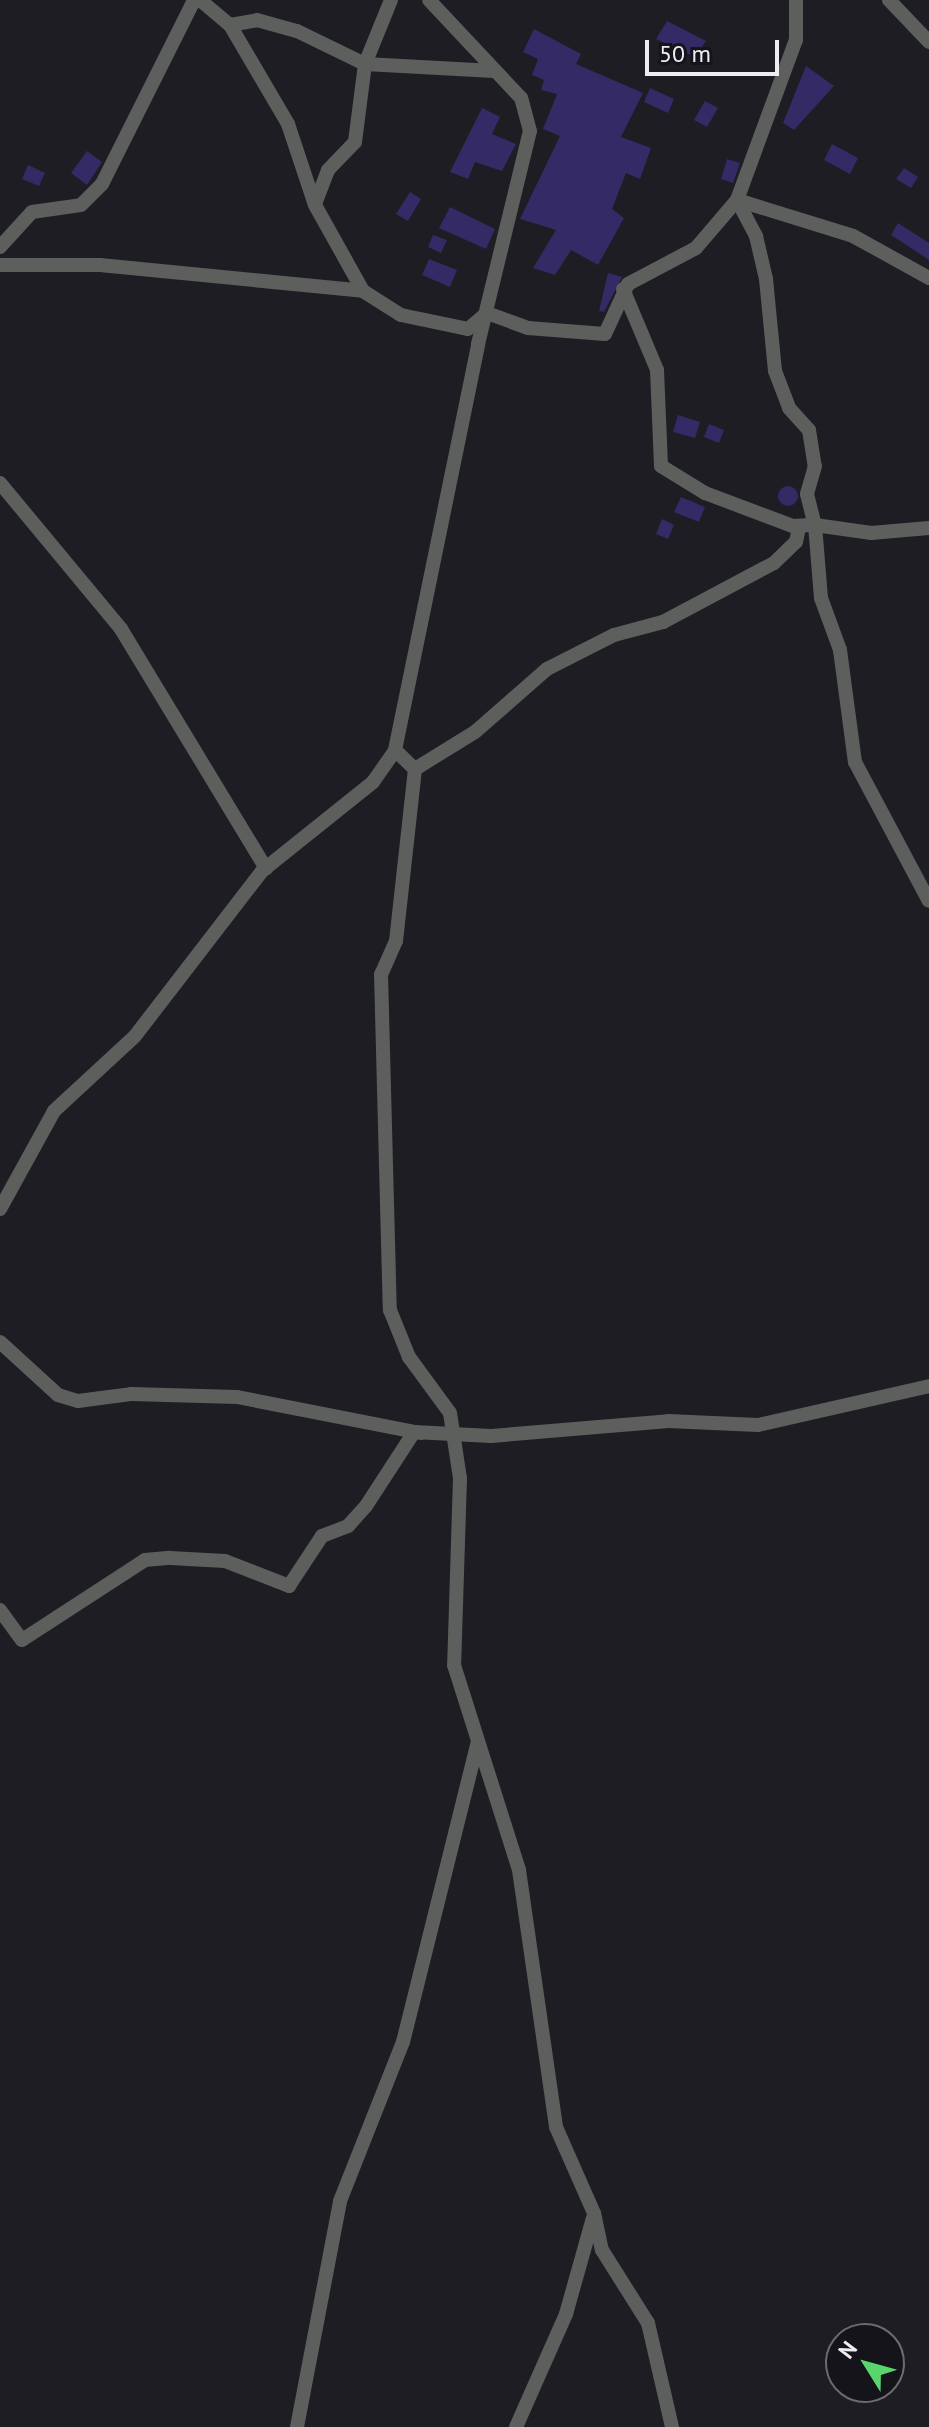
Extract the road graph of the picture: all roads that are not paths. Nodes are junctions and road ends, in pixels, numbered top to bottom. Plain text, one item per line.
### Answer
1 (194, 0) edge
2 (200, 0) edge
3 (391, 0) edge
4 (429, 0) edge
5 (796, 0) edge
6 (889, 0) edge
7 (230, 25) junction
8 (929, 42) edge
9 (365, 64) junction
10 (494, 71) junction
11 (737, 200) junction
12 (315, 205) junction
13 (0, 247) edge
14 (0, 265) edge
15 (929, 278) edge
16 (623, 288) junction
17 (363, 291) junction
18 (487, 313) junction
19 (0, 483) edge
20 (815, 525) junction
21 (799, 528) junction
22 (929, 528) edge
23 (395, 750) junction
24 (415, 769) junction
25 (266, 868) junction
26 (929, 901) edge
27 (0, 1209) edge
28 (0, 1342) edge
29 (929, 1386) edge
30 (414, 1432) junction
31 (453, 1436) junction
32 (0, 1610) edge
33 (478, 1742) junction
34 (594, 2213) junction
35 (297, 2427) edge
36 (516, 2427) edge
37 (672, 2427) edge

1 - 13 street
2 - 7 street
3 - 9 street
4 - 10 street
5 - 11 street
6 - 8 street
7 - 9 street
7 - 12 street
9 - 10 street
9 - 12 street
10 - 18 street
11 - 15 street
11 - 16 street
11 - 20 street
12 - 17 street
14 - 17 street
16 - 18 street
16 - 21 street
17 - 18 street
18 - 23 street
19 - 25 street
20 - 21 street
20 - 22 street
20 - 26 street
21 - 24 street
23 - 24 street
23 - 25 street
24 - 31 street
25 - 27 street
28 - 30 street
29 - 31 street
30 - 31 street
30 - 32 street
31 - 33 street
33 - 34 street
33 - 35 street
34 - 36 street
34 - 37 street

